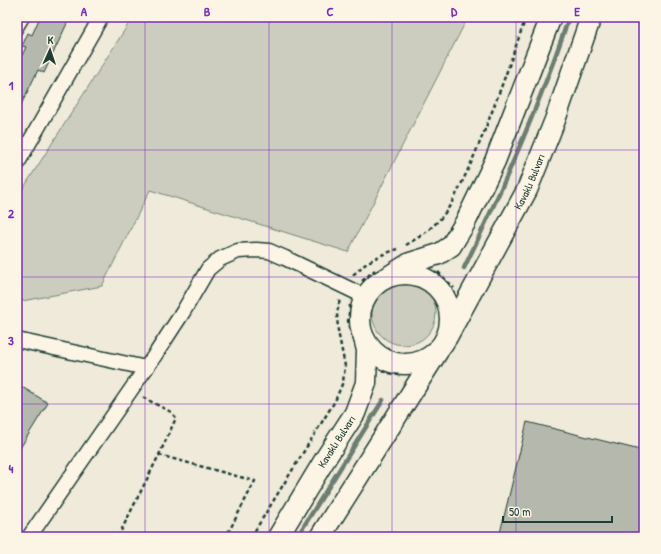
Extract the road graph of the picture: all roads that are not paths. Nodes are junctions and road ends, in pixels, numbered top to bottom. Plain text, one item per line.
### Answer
1 (26, 17) edge
2 (101, 17) edge
3 (551, 17) edge
4 (592, 17) edge
5 (17, 32) edge
6 (17, 164) edge
7 (391, 275) junction
8 (366, 297) junction
9 (364, 338) junction
10 (17, 340) edge
11 (443, 343) junction
12 (146, 368) junction
13 (29, 537) edge
14 (278, 537) edge
15 (320, 537) edge

1 - 5 lane
2 - 6 street
3 - 7 main road, Kavaklı Bulvarı
4 - 11 main road, Kavaklı Bulvarı
7 - 8 main road, Kavaklı Bulvarı
7 - 11 main road, Kavaklı Bulvarı
8 - 9 main road, Kavaklı Bulvarı
8 - 12 street
9 - 11 main road, Kavaklı Bulvarı
9 - 14 main road, Kavaklı Bulvarı
10 - 12 street
11 - 15 main road, Kavaklı Bulvarı
12 - 13 street

